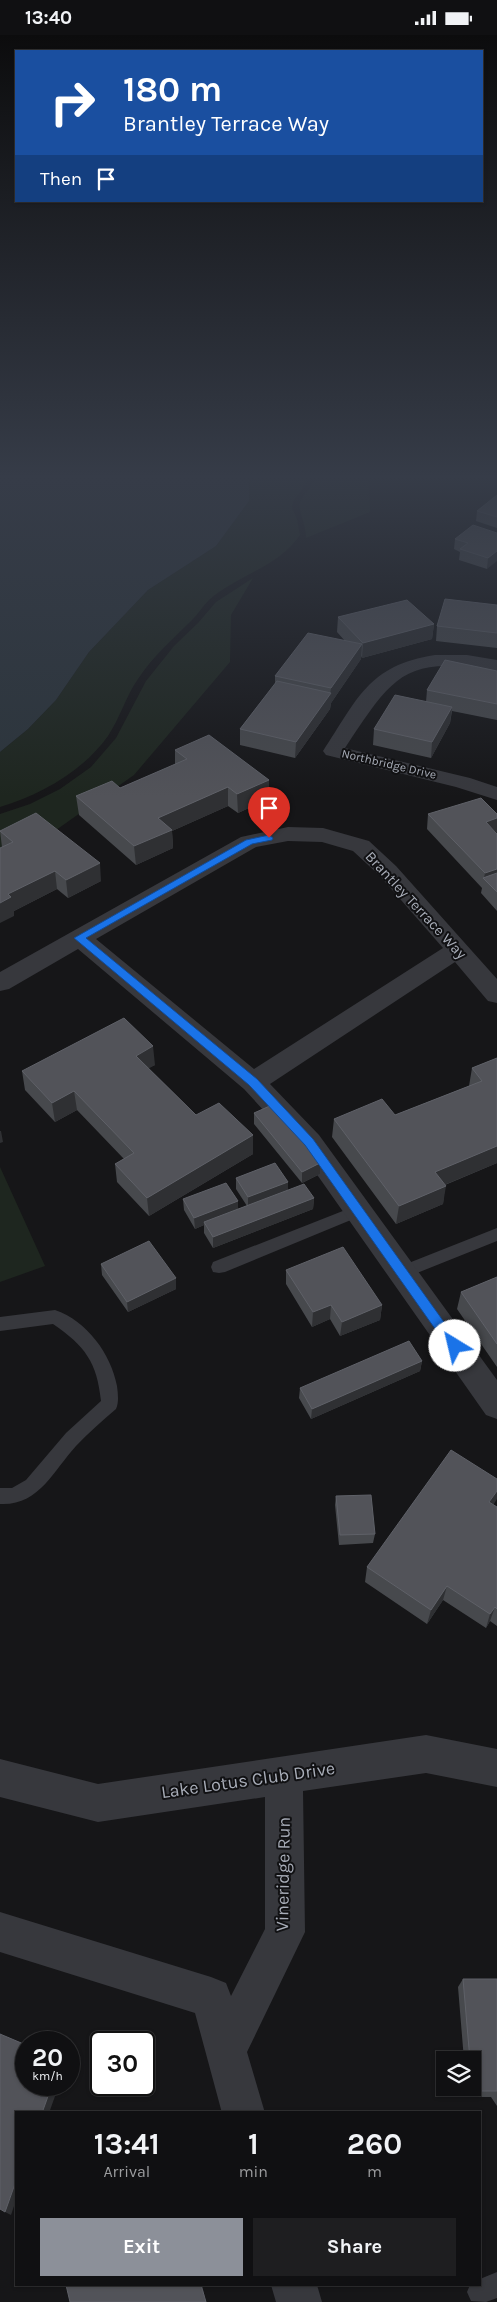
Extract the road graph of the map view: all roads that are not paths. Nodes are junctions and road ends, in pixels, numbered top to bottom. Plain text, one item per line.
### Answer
1 (497, 666) edge
2 (497, 794) edge
3 (79, 938) junction
4 (457, 950) junction
5 (0, 983) edge
6 (497, 995) edge
7 (253, 1082) junction
8 (358, 1211) junction
9 (497, 1234) edge
10 (219, 1267) dead end
11 (402, 1273) junction
12 (0, 1324) edge
13 (497, 1405) edge
14 (0, 1496) edge
15 (497, 1768) edge
16 (284, 1775) junction
17 (0, 1778) edge
18 (0, 1932) edge
19 (226, 2051) junction
20 (243, 2111) edge
21 (294, 2286) edge
22 (299, 2302) edge

1 - 2 street, Northbridge Drive
3 - 4 street, Brantley Terrace Way
3 - 5 street, Brantley Terrace Way
3 - 7 street
4 - 6 street, Brantley Terrace Way
4 - 7 street
7 - 8 street
8 - 10 lane
8 - 11 street
9 - 11 lane
11 - 13 street
12 - 14 lane
15 - 16 street, Lake Lotus Club Drive
16 - 17 street, Lake Lotus Club Drive
16 - 19 street, Vineridge Run
18 - 19 street
19 - 20 street
21 - 22 street

